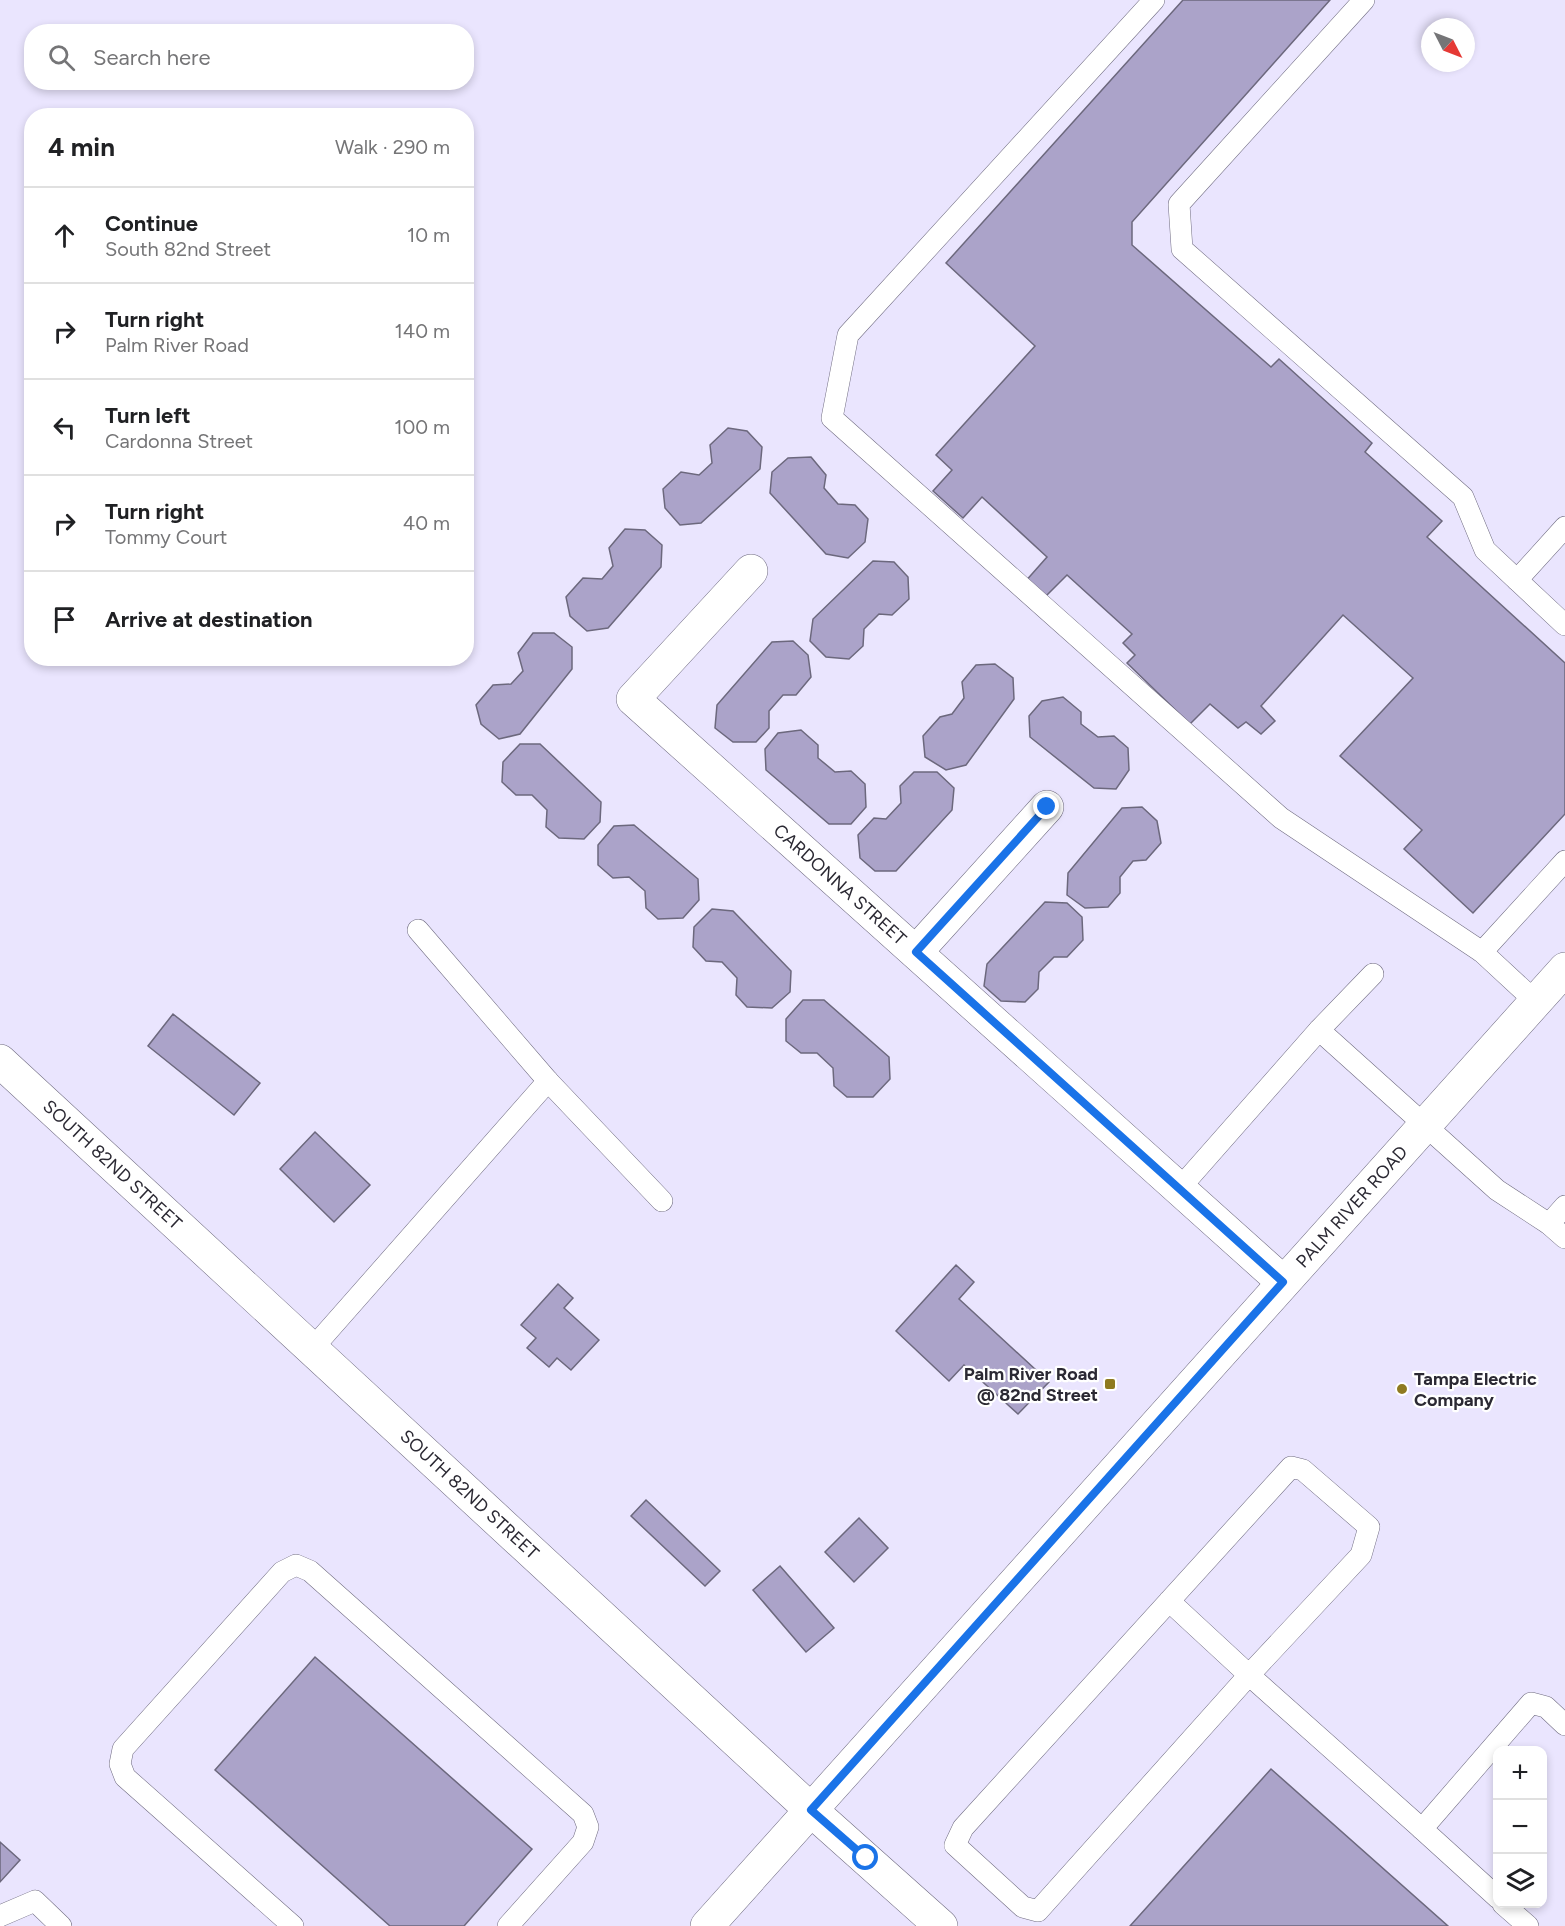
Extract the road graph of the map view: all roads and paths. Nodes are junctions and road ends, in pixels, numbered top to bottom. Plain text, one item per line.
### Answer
1 (1154, 0) edge
2 (1364, 0) edge
3 (1565, 527) edge
4 (751, 571) dead end
5 (1517, 580) junction
6 (1565, 625) edge
7 (1047, 807) dead end
8 (1565, 861) edge
9 (418, 930) dead end
10 (916, 952) junction
11 (1482, 952) junction
12 (1565, 969) edge
13 (1373, 974) dead end
14 (1536, 1002) junction
15 (1318, 1030) junction
16 (0, 1061) edge
17 (548, 1081) junction
18 (1425, 1125) junction
19 (1179, 1189) junction
20 (662, 1201) dead end
21 (1565, 1206) edge
22 (1549, 1224) junction
23 (1565, 1238) edge
24 (1283, 1282) junction
25 (312, 1349) junction
26 (1169, 1601) junction
27 (1249, 1675) junction
28 (1565, 1725) edge
29 (811, 1810) junction
30 (1422, 1829) junction
31 (1493, 1894) edge
32 (1508, 1908) edge
33 (0, 1916) edge
34 (61, 1926) edge
35 (293, 1926) edge
36 (508, 1926) edge
37 (707, 1926) edge
38 (941, 1926) edge
39 (1528, 1926) edge

1 - 11 lane
2 - 5 lane
3 - 5 lane
4 - 10 street, CARDONNA STREET
5 - 6 lane
7 - 10 street
8 - 11 lane
9 - 17 lane
10 - 19 street, CARDONNA STREET
11 - 14 lane
12 - 14 street, PALM RIVER ROAD
13 - 15 lane
14 - 18 street, PALM RIVER ROAD
15 - 18 lane
15 - 19 lane
16 - 25 street, SOUTH 82ND STREET
17 - 20 lane
17 - 25 lane
18 - 22 lane
18 - 24 street, PALM RIVER ROAD
19 - 24 street, CARDONNA STREET
21 - 22 lane
22 - 23 lane
24 - 29 street, PALM RIVER ROAD
25 - 29 street, SOUTH 82ND STREET
26 - 27 lane
26 - 27 lane
26 - 27 lane
27 - 30 lane
28 - 30 lane
29 - 37 street, PALM RIVER ROAD
29 - 38 street, SOUTH 82ND STREET
30 - 31 lane
32 - 39 lane
33 - 34 lane
35 - 36 lane

